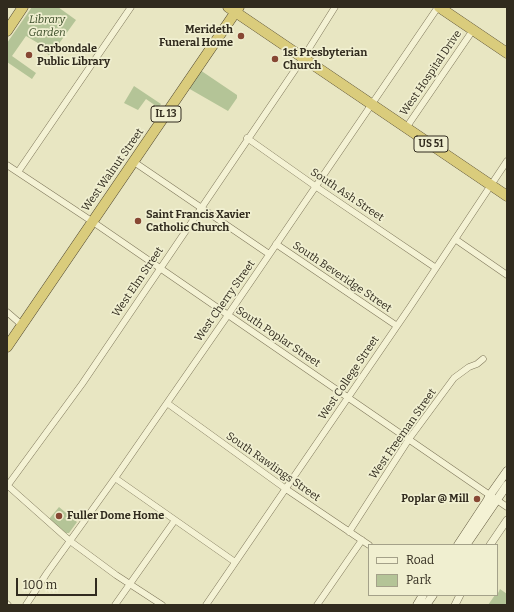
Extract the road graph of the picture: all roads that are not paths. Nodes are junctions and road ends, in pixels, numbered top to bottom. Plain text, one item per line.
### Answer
1 (23, 7) edge
2 (131, 7) edge
3 (335, 7) edge
4 (438, 7) edge
5 (234, 9) edge
6 (473, 30) junction
7 (7, 31) edge
8 (507, 53) edge
9 (303, 58) junction
10 (370, 104) junction
11 (406, 128) junction
12 (247, 138) junction
13 (507, 161) edge
14 (134, 162) junction
15 (7, 165) edge
16 (18, 172) junction
17 (491, 185) junction
18 (315, 186) junction
19 (507, 196) edge
20 (200, 207) junction
21 (92, 222) junction
22 (455, 239) junction
23 (276, 244) junction
24 (269, 254) junction
25 (160, 268) junction
26 (436, 268) junction
27 (507, 275) edge
28 (7, 312) edge
29 (228, 315) junction
30 (22, 325) junction
31 (397, 326) junction
32 (7, 347) edge
33 (483, 359) dead end
34 (348, 397) junction
35 (167, 404) junction
36 (409, 439) junction
37 (507, 471) edge
38 (115, 478) junction
39 (7, 485) edge
40 (507, 485) edge
41 (286, 489) junction
42 (493, 497) junction
43 (507, 507) edge
44 (174, 520) junction
45 (507, 520) edge
46 (349, 532) junction
47 (362, 540) junction
48 (70, 541) junction
49 (368, 544) edge
50 (459, 544) edge
51 (467, 544) edge
52 (491, 544) edge
53 (235, 562) junction
54 (130, 584) junction
55 (423, 596) edge
56 (432, 596) edge
57 (26, 605) edge
58 (115, 605) edge
59 (162, 605) edge
60 (206, 605) edge
61 (317, 605) edge
62 (417, 605) edge
63 (426, 605) edge

1 - 7 highway
2 - 16 street
3 - 9 street, West Elm Street
4 - 6 highway
4 - 10 street, West Cherry Street
5 - 9 highway, US 51
5 - 14 highway, West Walnut Street / IL 13
6 - 8 highway
6 - 11 street, West Hospital Drive
9 - 10 highway, US 51
9 - 12 street, West Elm Street
10 - 11 highway, US 51
10 - 18 street, West Cherry Street
11 - 17 highway, US 51
12 - 18 street, South Ash Street
12 - 20 street, West Elm Street
13 - 17 street, West College Street
14 - 20 street
14 - 21 highway, West Walnut Street / IL 13
15 - 16 street, South Poplar Street
16 - 21 street, South Poplar Street
17 - 19 highway, US 51
17 - 22 street, West College Street
18 - 23 street, West Cherry Street
18 - 26 street, South Ash Street
20 - 24 street
20 - 25 street, West Elm Street
21 - 25 street, South Poplar Street
21 - 30 highway, West Walnut Street / IL 13
22 - 26 street, West College Street
22 - 27 street
23 - 24 street, West Cherry Street
23 - 31 street, South Beveridge Street
24 - 29 street, West Cherry Street
25 - 29 street, South Poplar Street
25 - 39 street, West Elm Street
26 - 31 street, West College Street
28 - 30 street
29 - 34 street, South Poplar Street
29 - 35 street, West Cherry Street
30 - 32 highway, West Walnut Street / IL 13
31 - 34 street, West College Street
33 - 36 street, West Freeman Street
34 - 36 street, South Poplar Street
34 - 41 street, West College Street
35 - 38 street, West Cherry Street
35 - 41 street, South Rawlings Street
36 - 42 street, South Poplar Street
36 - 46 street, West Freeman Street
37 - 42 main road
38 - 44 street
38 - 48 street, West Cherry Street
39 - 48 street
40 - 42 main road
41 - 46 street, South Rawlings Street
41 - 53 street, West College Street
42 - 43 street, South Poplar Street
42 - 50 main road
42 - 51 main road
44 - 53 street
44 - 54 street
45 - 52 street
46 - 47 street, South Rawlings Street
47 - 49 street, South Rawlings Street
47 - 61 street
48 - 54 street
48 - 57 street, West Cherry Street
53 - 60 street, West College Street
54 - 58 street
54 - 59 street
55 - 62 main road
56 - 63 main road

